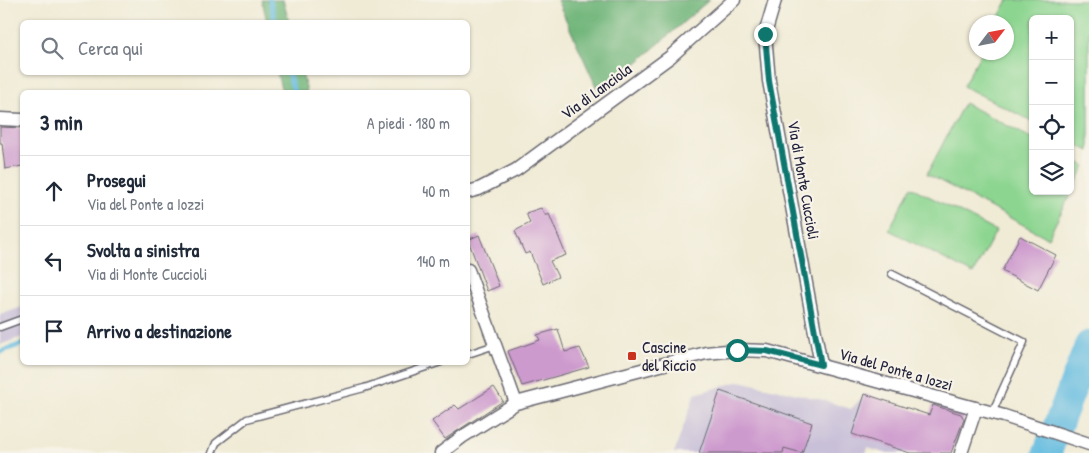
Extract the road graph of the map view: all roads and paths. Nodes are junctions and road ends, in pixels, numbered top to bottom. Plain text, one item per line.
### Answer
1 (734, 0) edge
2 (775, 0) edge
3 (0, 119) edge
4 (20, 120) edge
5 (470, 191) edge
6 (892, 274) dead end
7 (470, 276) edge
8 (20, 320) edge
9 (0, 327) edge
10 (495, 345) junction
11 (470, 353) edge
12 (432, 365) edge
13 (821, 365) junction
14 (516, 403) junction
15 (976, 408) junction
16 (998, 414) junction
17 (1089, 444) edge
18 (212, 453) edge
19 (442, 453) edge
20 (961, 453) edge

1 - 5 street, Via di Lanciola
2 - 13 street, Via di Monte Cuccioli
3 - 4 street
6 - 16 lane
7 - 10 street
8 - 9 lane
10 - 11 lane
10 - 14 street
12 - 18 lane
13 - 14 street, Via del Ponte a Iozzi
13 - 15 street, Via del Ponte a Iozzi
14 - 19 street, Via del Ponte a Iozzi
15 - 16 street, Via del Ponte a Iozzi
15 - 20 street
16 - 17 street, Via del Ponte a Iozzi

